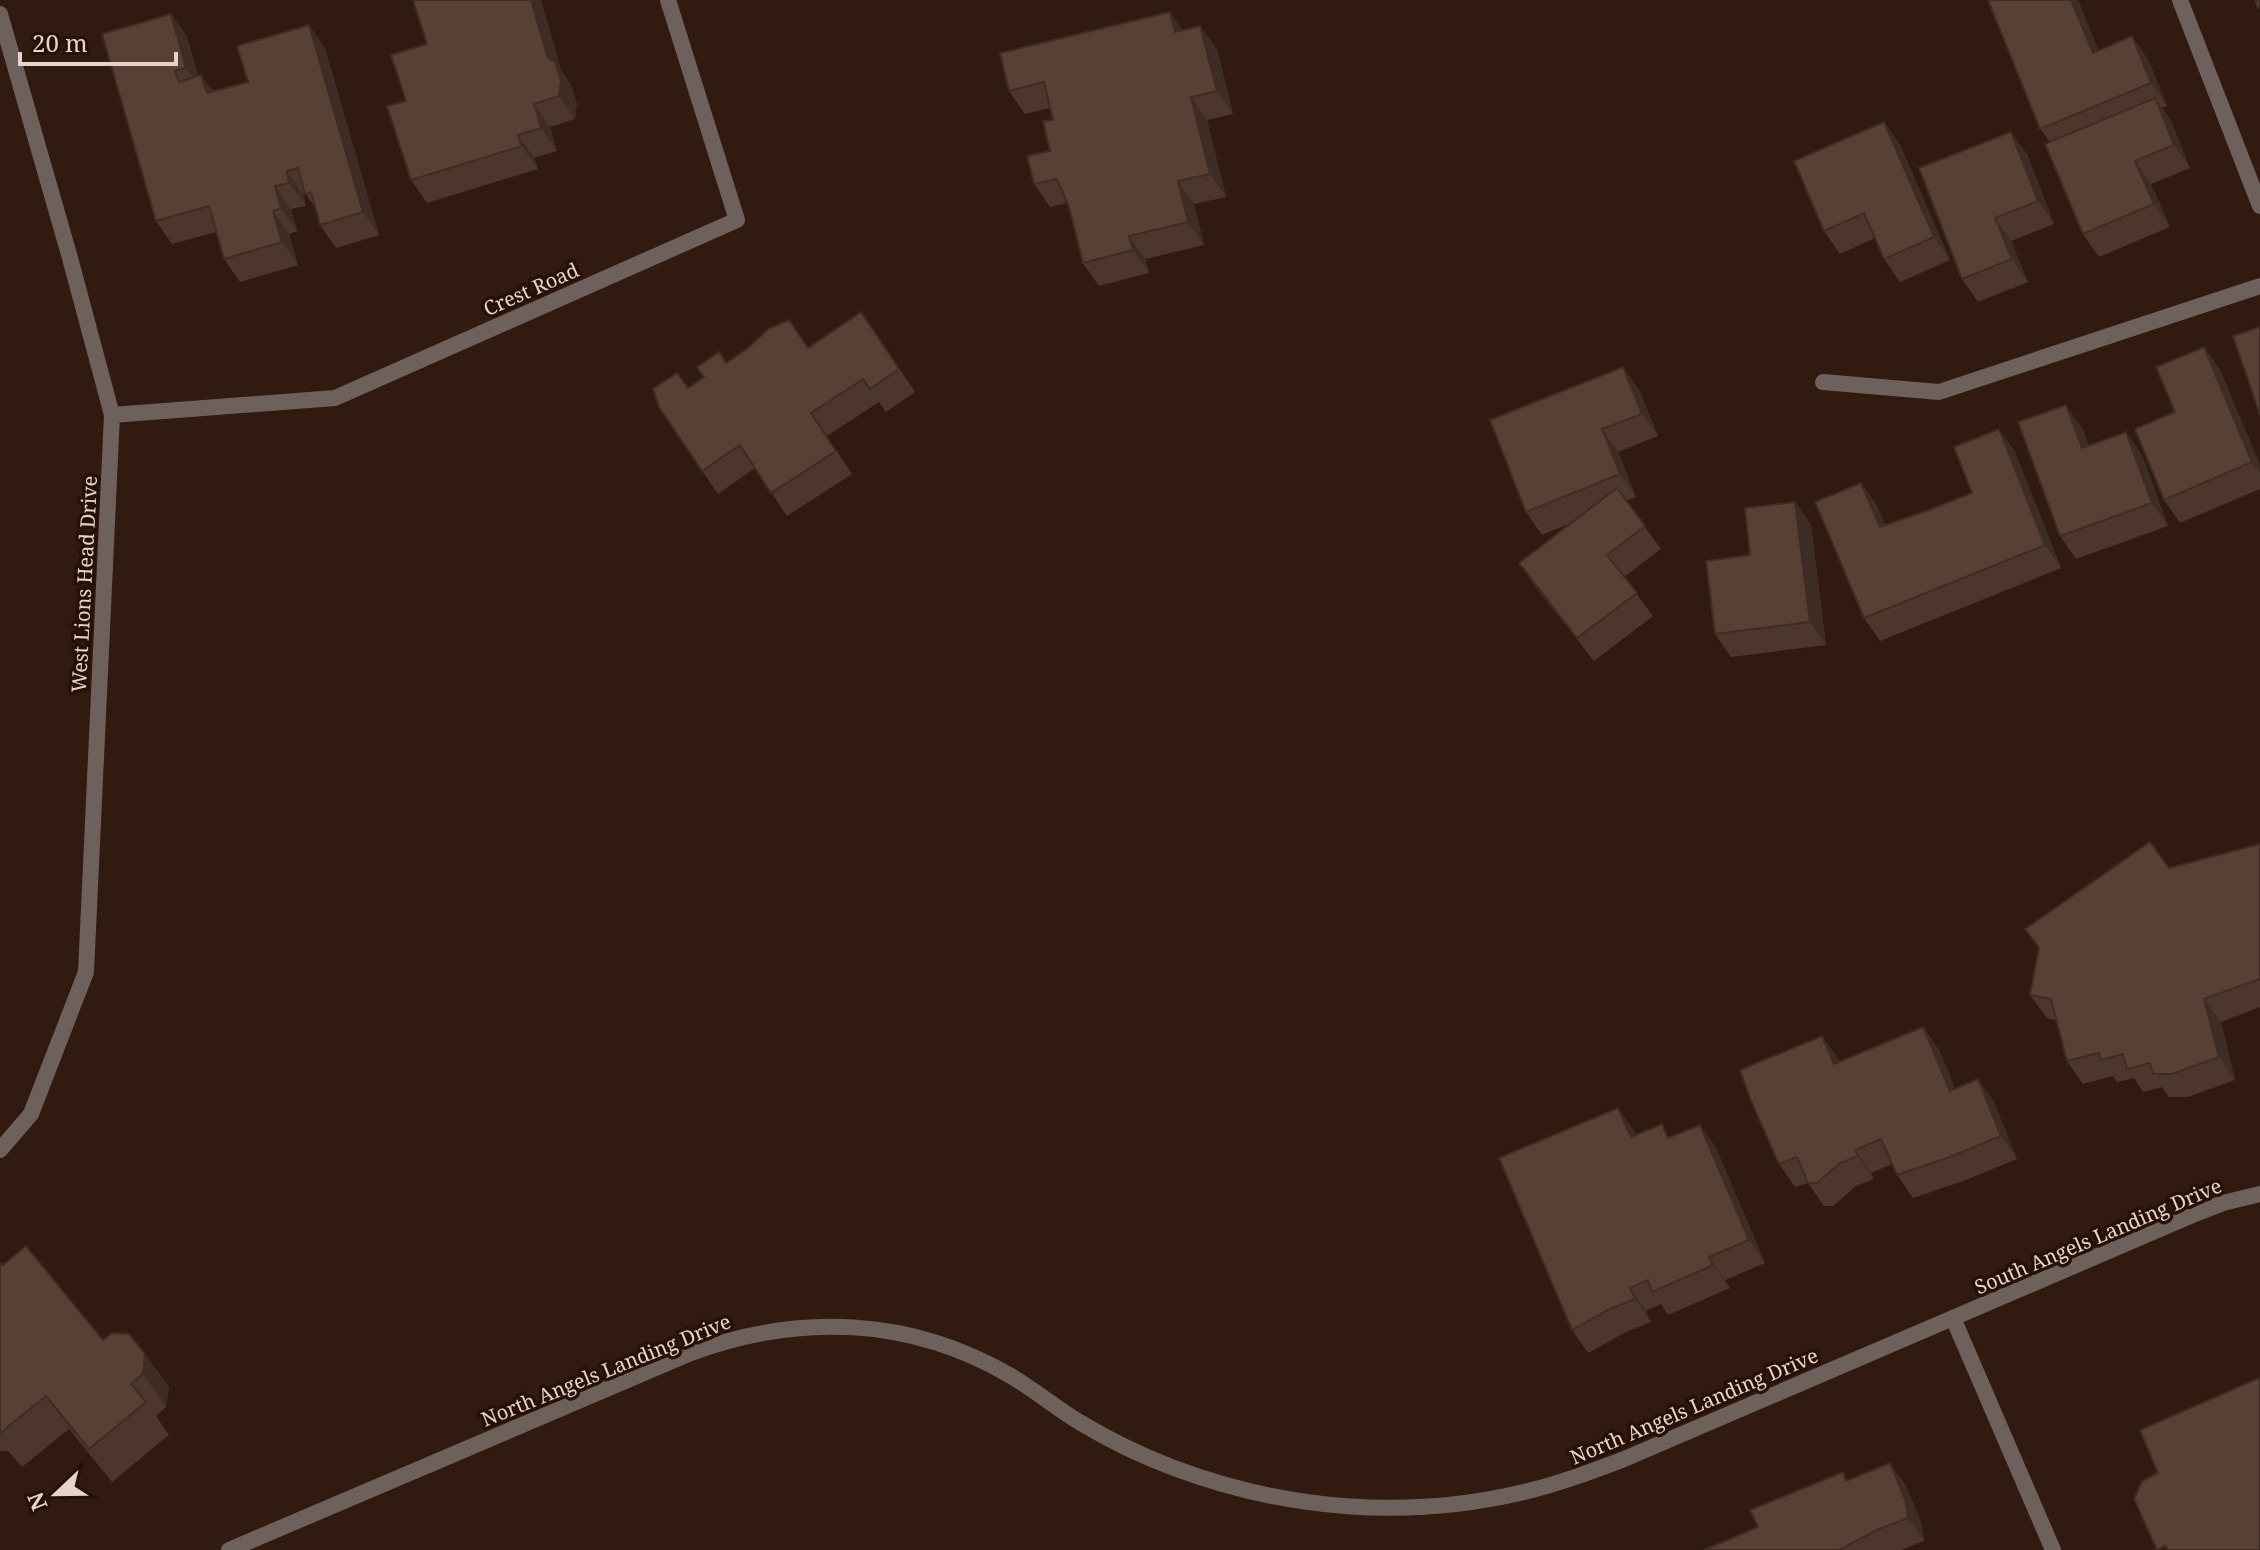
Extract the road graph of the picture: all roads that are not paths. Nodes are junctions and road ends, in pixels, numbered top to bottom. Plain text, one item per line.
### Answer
1 (668, 0) edge
2 (2180, 0) edge
3 (0, 14) edge
4 (2260, 206) edge
5 (2260, 286) edge
6 (1823, 382) dead end
7 (112, 415) junction
8 (0, 1150) edge
9 (2260, 1194) edge
10 (1953, 1318) junction
11 (229, 1550) edge
12 (2053, 1550) edge

1 - 7 street, Crest Road
2 - 4 street
3 - 7 street, West Lions Head Drive
5 - 6 street
7 - 8 street, West Lions Head Drive
9 - 10 street, South Angels Landing Drive
10 - 11 street, North Angels Landing Drive
10 - 12 street

